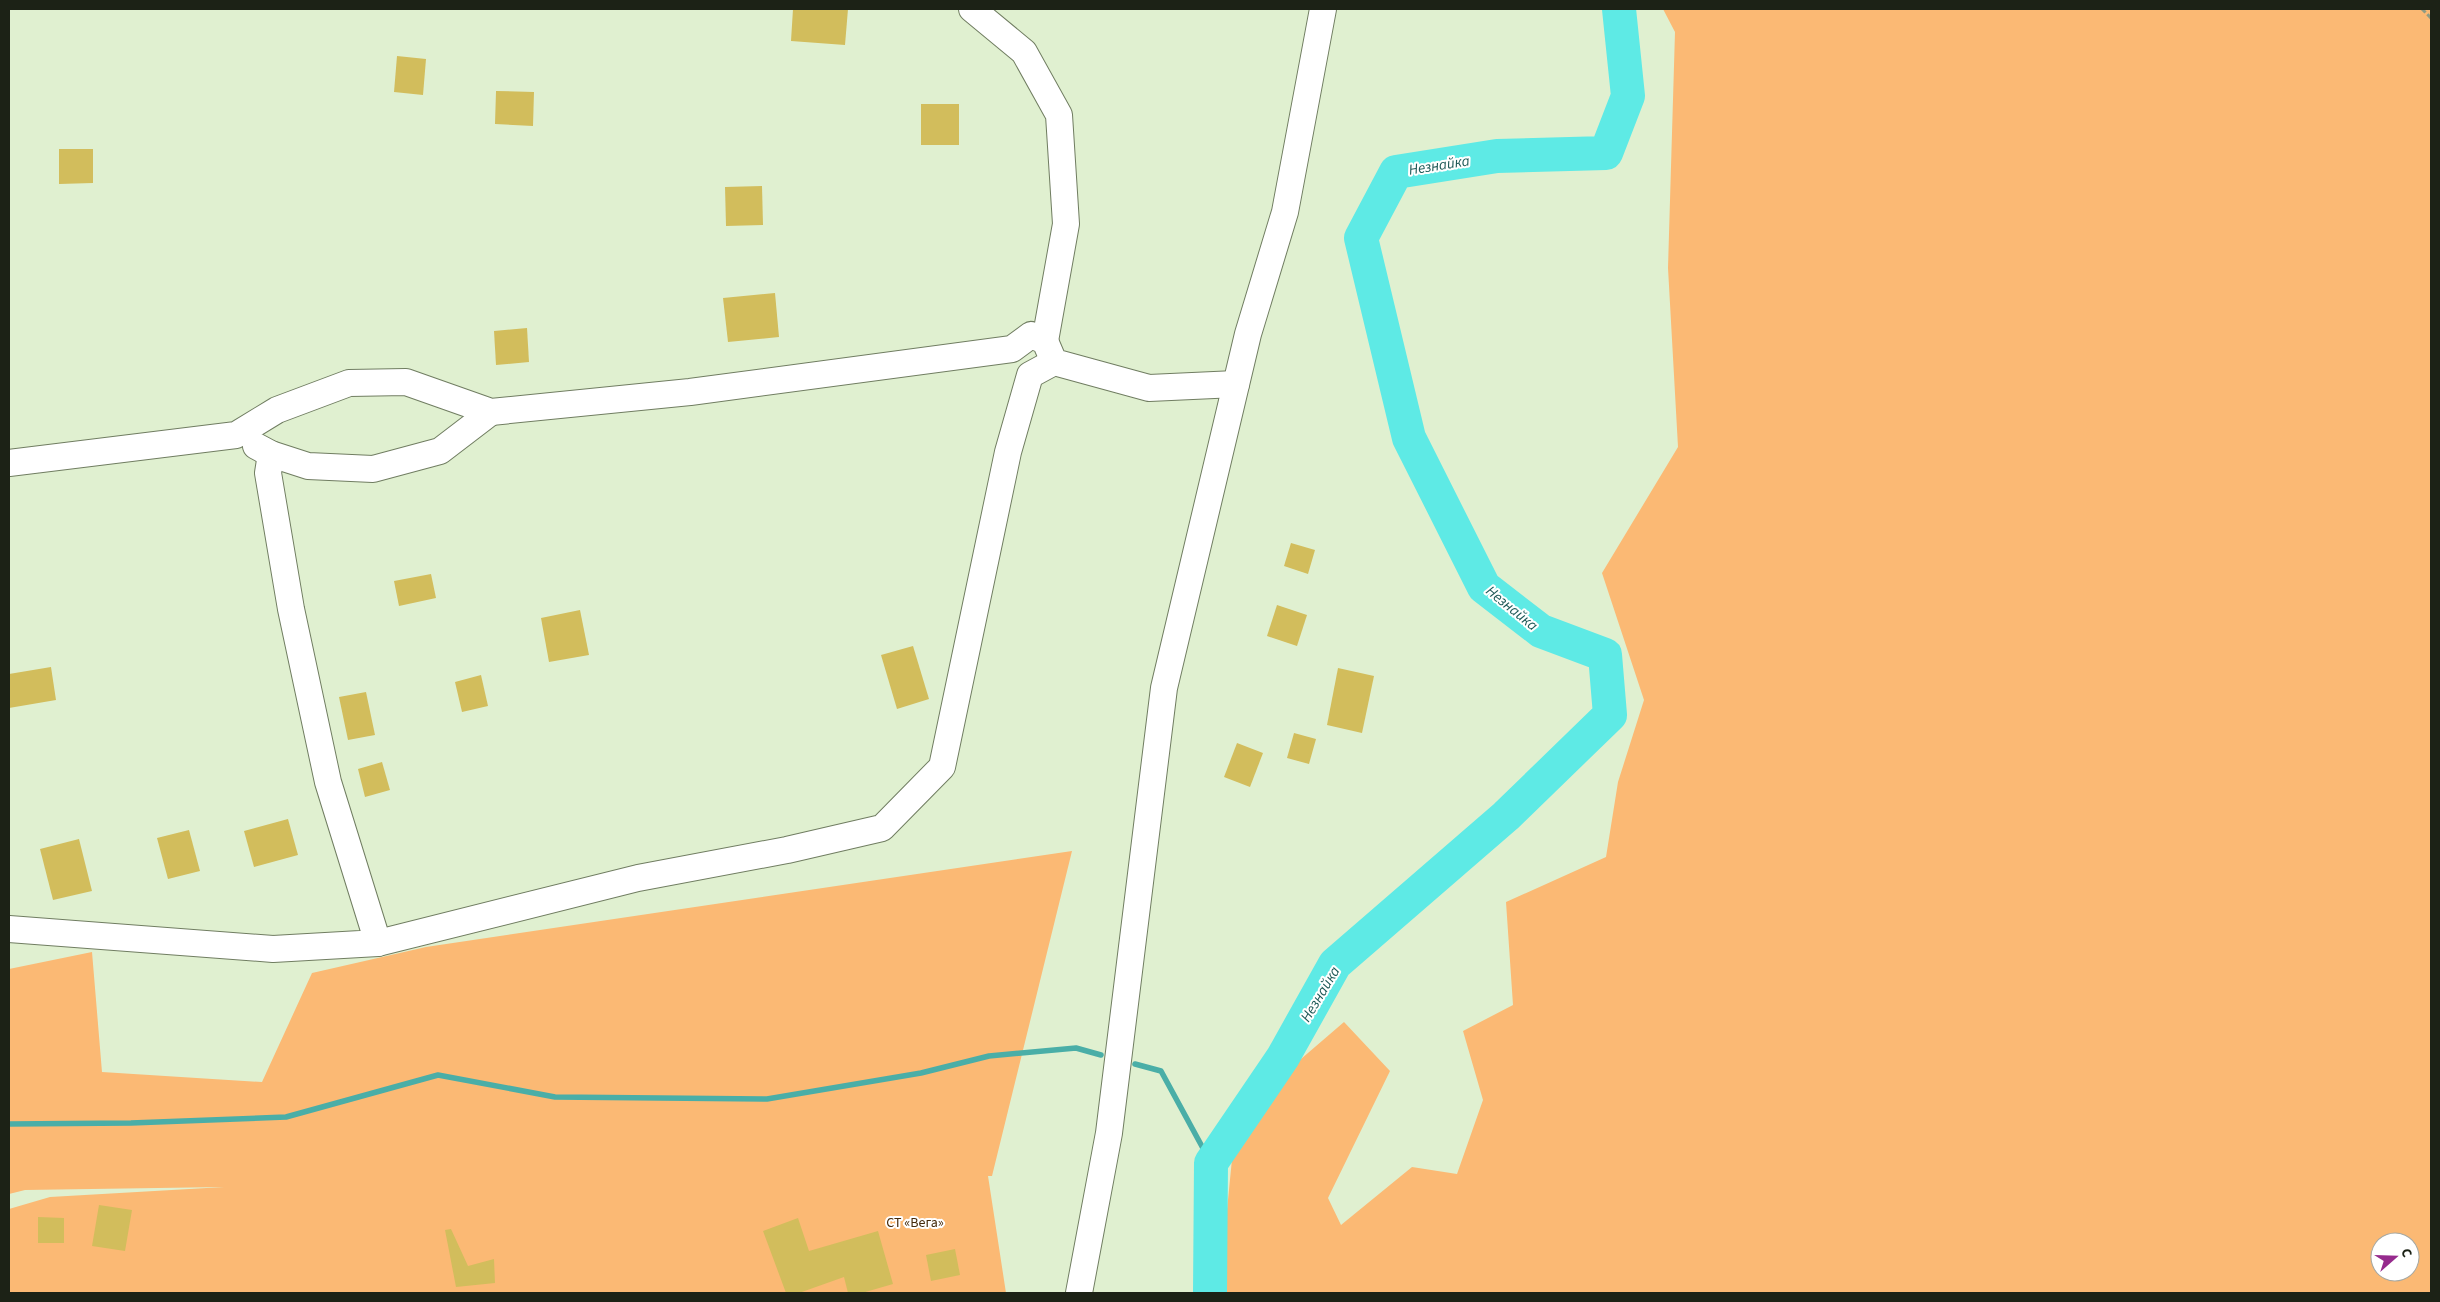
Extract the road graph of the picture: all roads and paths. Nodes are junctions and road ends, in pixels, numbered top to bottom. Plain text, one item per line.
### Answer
1 (972, 9) edge
2 (1323, 9) edge
3 (2422, 9) edge
4 (2431, 18) edge
5 (1050, 351) junction
6 (1236, 384) junction
7 (491, 412) junction
8 (236, 435) junction
9 (271, 454) junction
10 (9, 463) edge
11 (9, 929) edge
12 (378, 943) junction
13 (1079, 1293) edge

1 - 5 street
2 - 6 street
3 - 4 path
5 - 6 street
5 - 7 street
5 - 12 street
6 - 13 street
7 - 8 street
7 - 9 street
8 - 9 street
8 - 10 street
9 - 12 street
11 - 12 street

